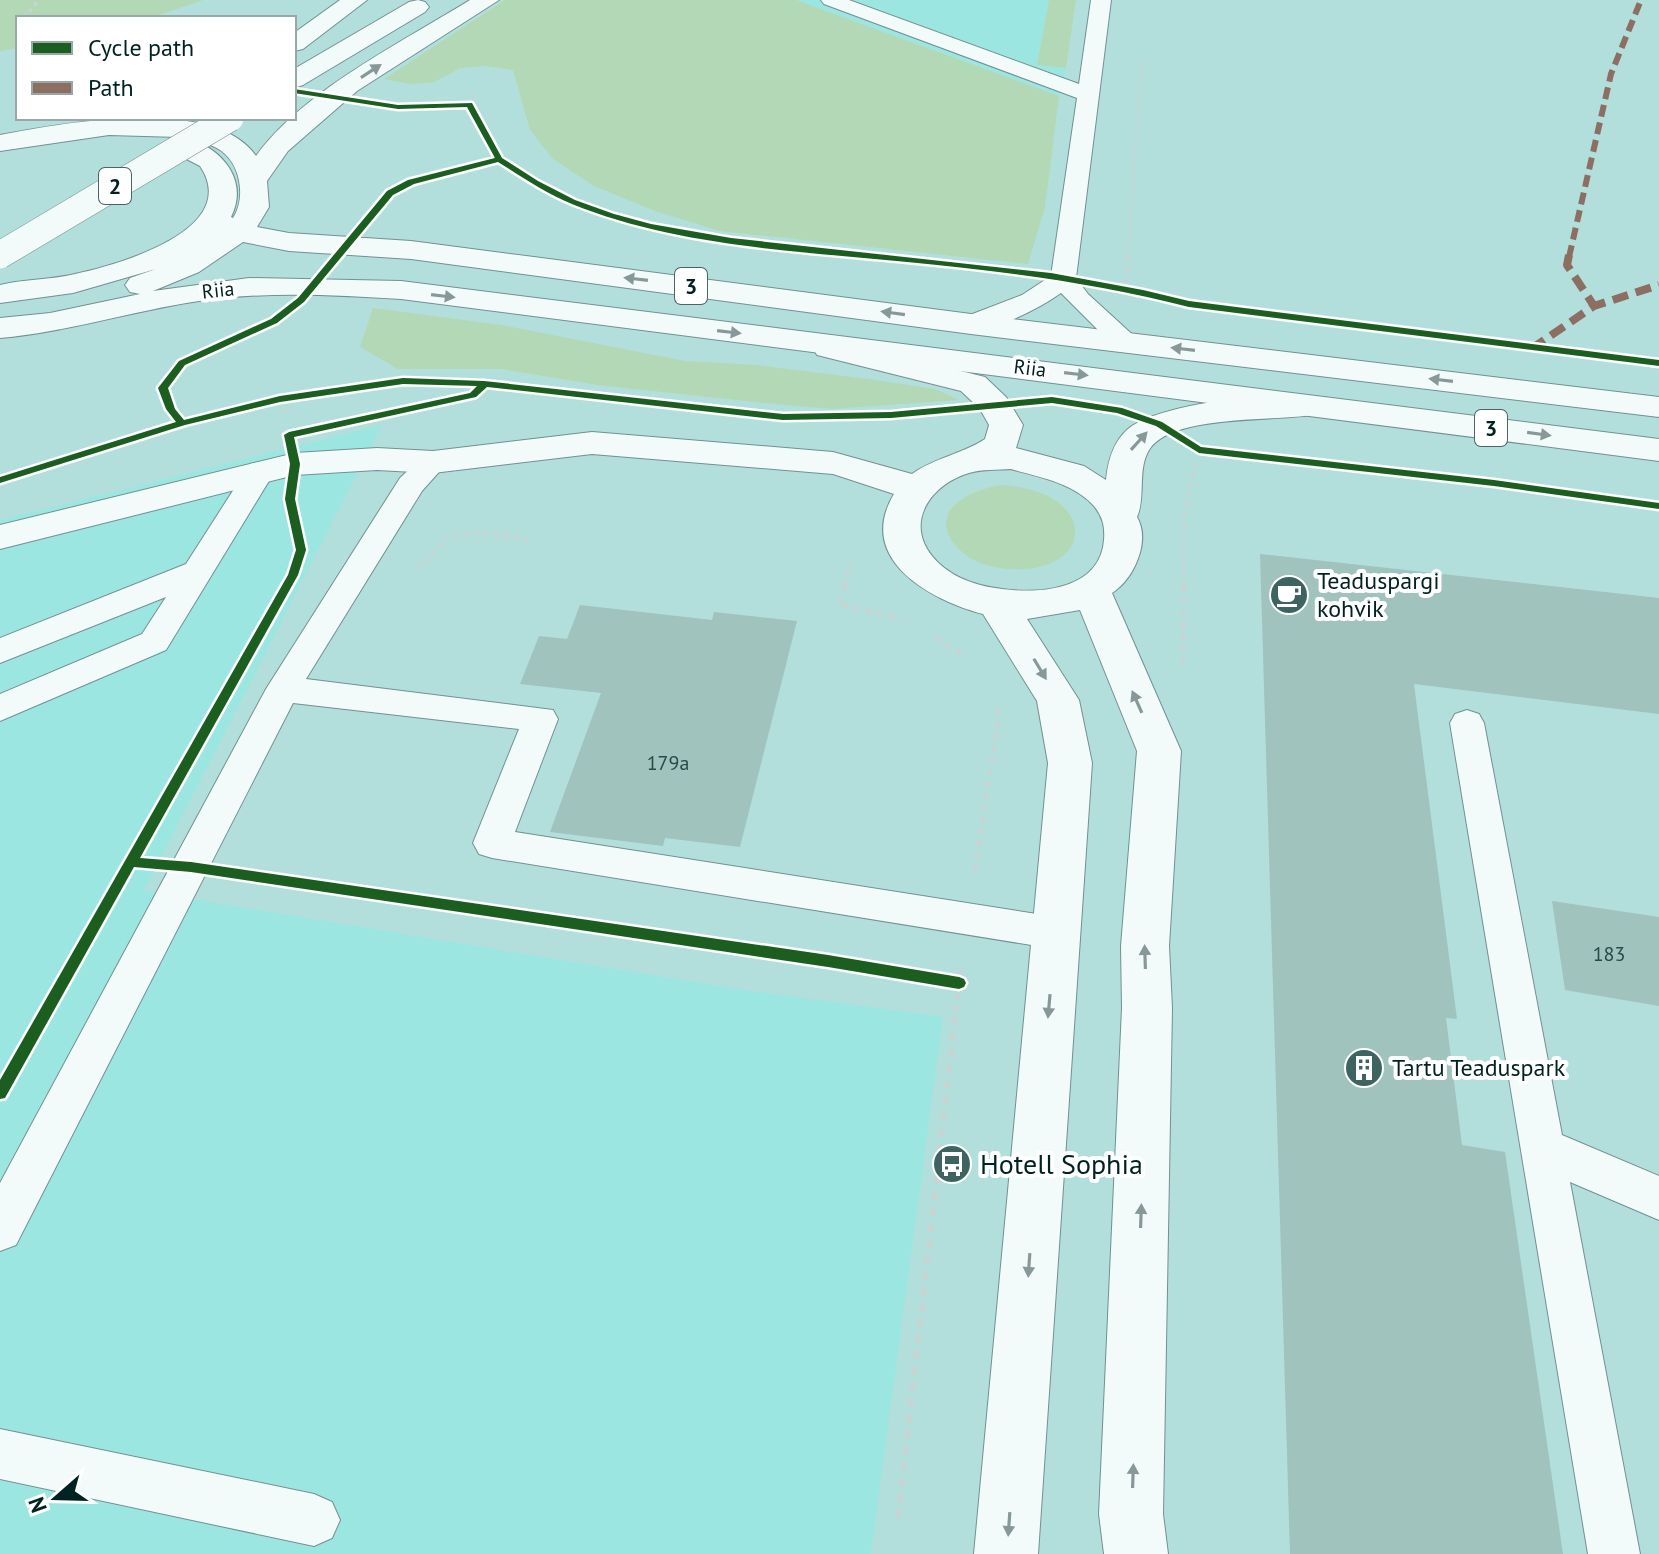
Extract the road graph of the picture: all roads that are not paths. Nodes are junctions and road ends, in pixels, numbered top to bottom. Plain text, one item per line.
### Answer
1 (324, 0) edge
2 (340, 0) edge
3 (355, 0) edge
4 (430, 0) edge
5 (487, 0) edge
6 (831, 0) edge
7 (1101, 0) edge
8 (294, 16) edge
9 (296, 27) edge
10 (296, 43) edge
11 (296, 79) edge
12 (1089, 95) junction
13 (227, 120) edge
14 (169, 127) edge
15 (77, 130) junction
16 (113, 138) edge
17 (0, 143) edge
18 (0, 158) edge
19 (240, 210) junction
20 (0, 255) edge
21 (1063, 278) junction
22 (155, 281) junction
23 (401, 290) junction
24 (0, 294) edge
25 (0, 307) edge
26 (37, 317) junction
27 (0, 321) edge
28 (971, 324) junction
29 (0, 328) edge
30 (804, 342) junction
31 (1126, 343) junction
32 (0, 350) edge
33 (1323, 406) junction
34 (1659, 407) edge
35 (1659, 450) edge
36 (977, 460) junction
37 (433, 462) junction
38 (260, 471) junction
39 (915, 489) junction
40 (1121, 514) junction
41 (0, 537) edge
42 (197, 572) junction
43 (1091, 590) junction
44 (997, 604) junction
45 (0, 651) edge
46 (283, 689) junction
47 (0, 708) edge
48 (1467, 723) dead end
49 (1056, 933) junction
50 (1542, 1148) junction
51 (1659, 1198) edge
52 (0, 1229) edge
53 (0, 1454) edge
54 (314, 1520) dead end
55 (1006, 1554) edge
56 (1136, 1554) edge
57 (1614, 1554) edge

1 - 8 main road
2 - 9 main road
3 - 10 main road
4 - 11 main road
19 -> 5 main road
6 - 12 lane
7 - 12 lane
12 - 21 lane
13 - 20 main road, 2, bridge
14 - 15 main road
14 - 16 main road
14 - 19 main road
14 - 19 main road
15 - 16 main road
15 - 17 main road
16 - 18 main road
19 - 22 main road
19 - 24 main road
28 -> 19 main road, Riia / 3
21 - 28 lane
21 - 31 lane
22 - 23 main road, Riia / 3
22 - 26 main road
23 - 26 main road, Riia / 3
23 -> 30 main road, Riia / 3
25 - 26 main road
26 - 27 main road
26 - 29 main road
26 - 32 main road
28 - 31 main road, Riia / 3
30 -> 33 main road, Riia / 3
30 - 36 main road
34 -> 31 main road, Riia / 3
33 -> 35 main road, Riia / 3
40 -> 33 main road
36 - 39 main road
36 - 40 main road
37 - 38 main road
37 - 39 main road
37 - 46 lane
38 - 41 main road
38 - 42 lane
39 - 44 main road
40 - 43 main road
42 - 45 lane
42 - 47 lane
43 - 44 main road
56 -> 43 main road
44 -> 49 main road
46 - 49 lane
46 - 52 lane
48 - 50 lane
49 -> 55 main road
50 - 51 lane
50 - 57 lane
53 - 54 lane

